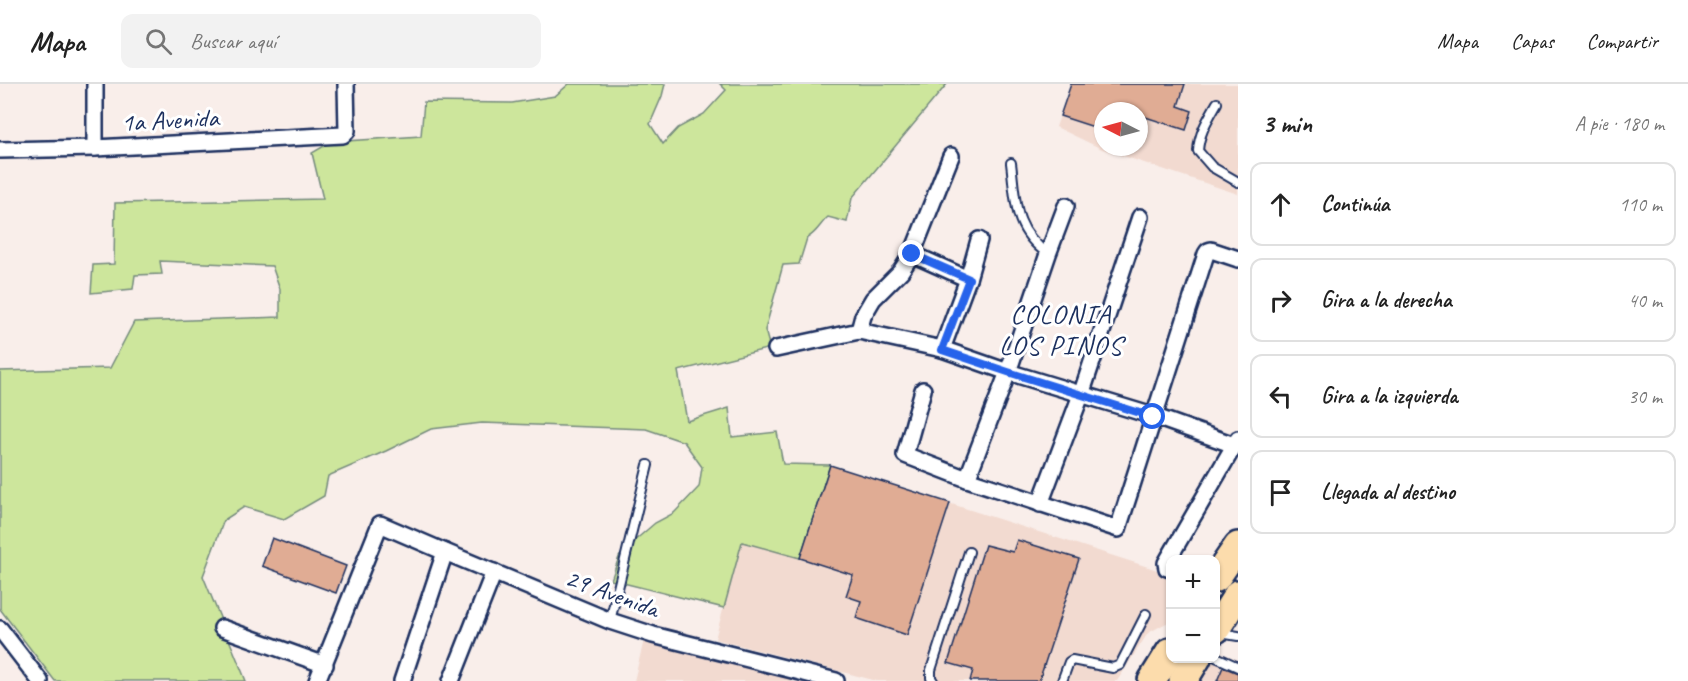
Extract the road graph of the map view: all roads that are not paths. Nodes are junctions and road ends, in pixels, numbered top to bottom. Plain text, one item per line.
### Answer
1 (95, 84) edge
2 (346, 84) edge
3 (1217, 103) dead end
4 (95, 148) junction
5 (0, 150) edge
6 (951, 156) dead end
7 (1011, 163) dead end
8 (1238, 182) edge
9 (1066, 206) dead end
10 (1140, 217) dead end
11 (979, 240) dead end
12 (912, 254) junction
13 (1048, 254) junction
14 (1238, 259) edge
15 (969, 279) junction
16 (858, 331) junction
17 (776, 349) dead end
18 (942, 350) junction
19 (1008, 372) junction
20 (923, 390) dead end
21 (1081, 395) junction
22 (1153, 417) junction
23 (1236, 442) edge
24 (648, 465) dead end
25 (967, 478) junction
26 (1040, 504) junction
27 (1238, 546) edge
28 (445, 552) junction
29 (969, 552) dead end
30 (1170, 555) edge
31 (1220, 571) edge
32 (494, 572) junction
33 (1238, 594) edge
34 (1146, 614) dead end
35 (610, 621) junction
36 (1220, 623) edge
37 (222, 628) dead end
38 (0, 629) edge
39 (1220, 632) edge
40 (1238, 636) edge
41 (1166, 658) edge
42 (1220, 659) edge
43 (1194, 663) edge
44 (325, 665) junction
45 (1238, 667) edge
46 (40, 681) edge
47 (317, 681) edge
48 (402, 681) edge
49 (451, 681) edge
50 (836, 681) edge
51 (933, 681) edge
52 (1062, 681) edge
53 (1152, 681) edge
54 (1183, 681) edge

1 - 4 street
2 - 4 street, 1a Avenida
3 - 8 lane
4 - 5 street, 1a Avenida
6 - 12 street
7 - 13 lane
9 - 13 street
10 - 21 street
11 - 15 street
12 - 15 street
12 - 16 street
13 - 19 street
14 - 22 street
15 - 18 street
16 - 17 street
16 - 18 street
18 - 19 street
19 - 21 street
19 - 25 street
20 - 25 street
21 - 22 street
21 - 26 street
22 - 23 street
22 - 26 street
23 - 30 street
24 - 35 lane
25 - 26 street
27 - 31 highway
28 - 32 street, 29 Avenida
28 - 44 street, 29 Avenida
28 - 48 street
29 - 51 lane
32 - 35 street, 29 Avenida
32 - 49 street
33 - 36 highway
34 - 52 lane
35 - 50 street, 29 Avenida
37 - 44 street
38 - 46 street
39 - 40 lane
41 - 53 highway
42 - 45 lane
43 - 54 highway
44 - 47 street

